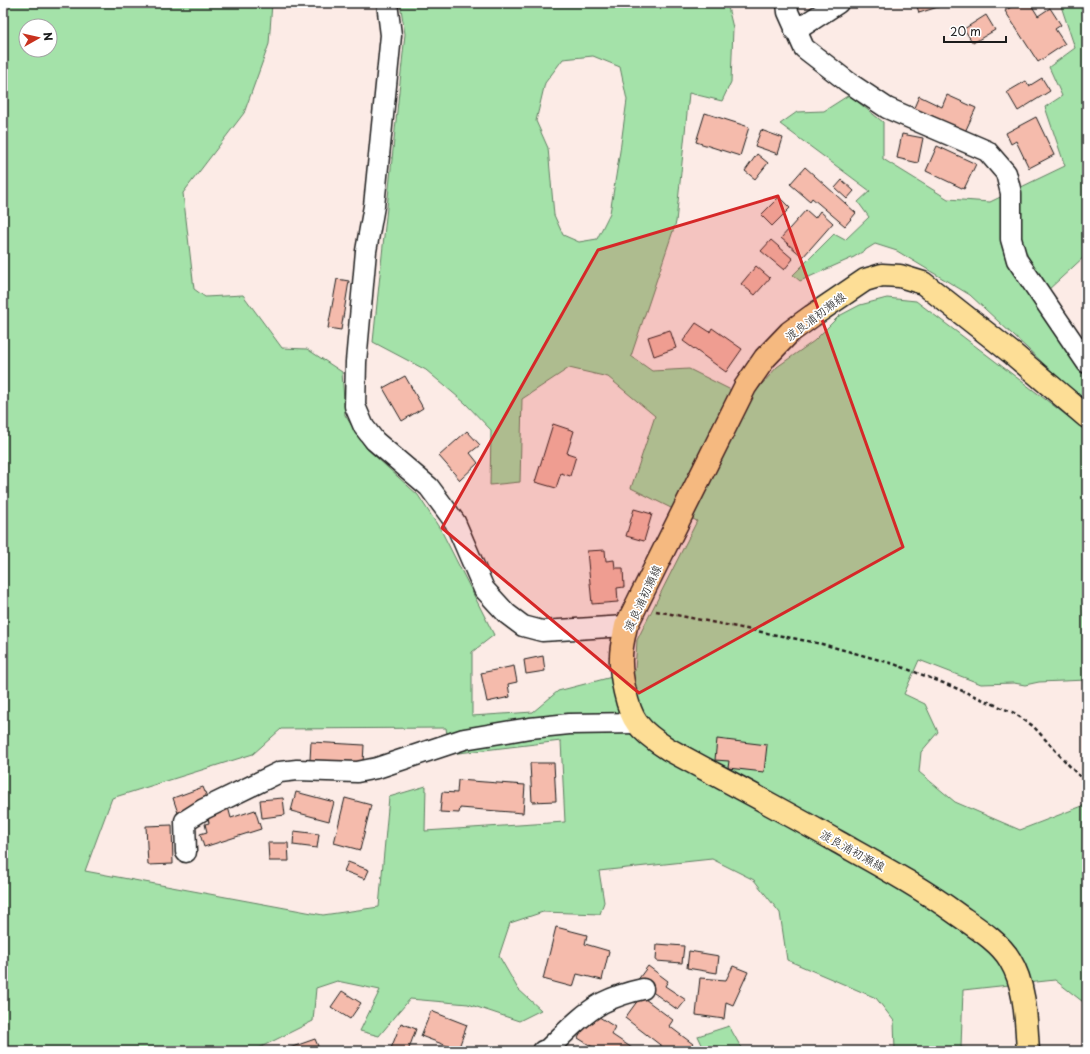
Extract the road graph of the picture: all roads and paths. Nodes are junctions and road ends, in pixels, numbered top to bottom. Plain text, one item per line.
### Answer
1 (387, 3) edge
2 (786, 3) edge
3 (838, 3) edge
4 (795, 31) junction
5 (1087, 363) edge
6 (1087, 417) edge
7 (631, 618) junction
8 (637, 723) junction
9 (1087, 781) edge
10 (186, 852) dead end
11 (643, 989) dead end
12 (543, 1051) edge
13 (1028, 1051) edge

1 - 7 street
2 - 4 street
3 - 4 street
4 - 5 street
6 - 7 main road, 渡良浦初瀬線
7 - 8 main road, 渡良浦初瀬線
7 - 9 path
8 - 10 street
8 - 13 main road, 渡良浦初瀬線
11 - 12 street

